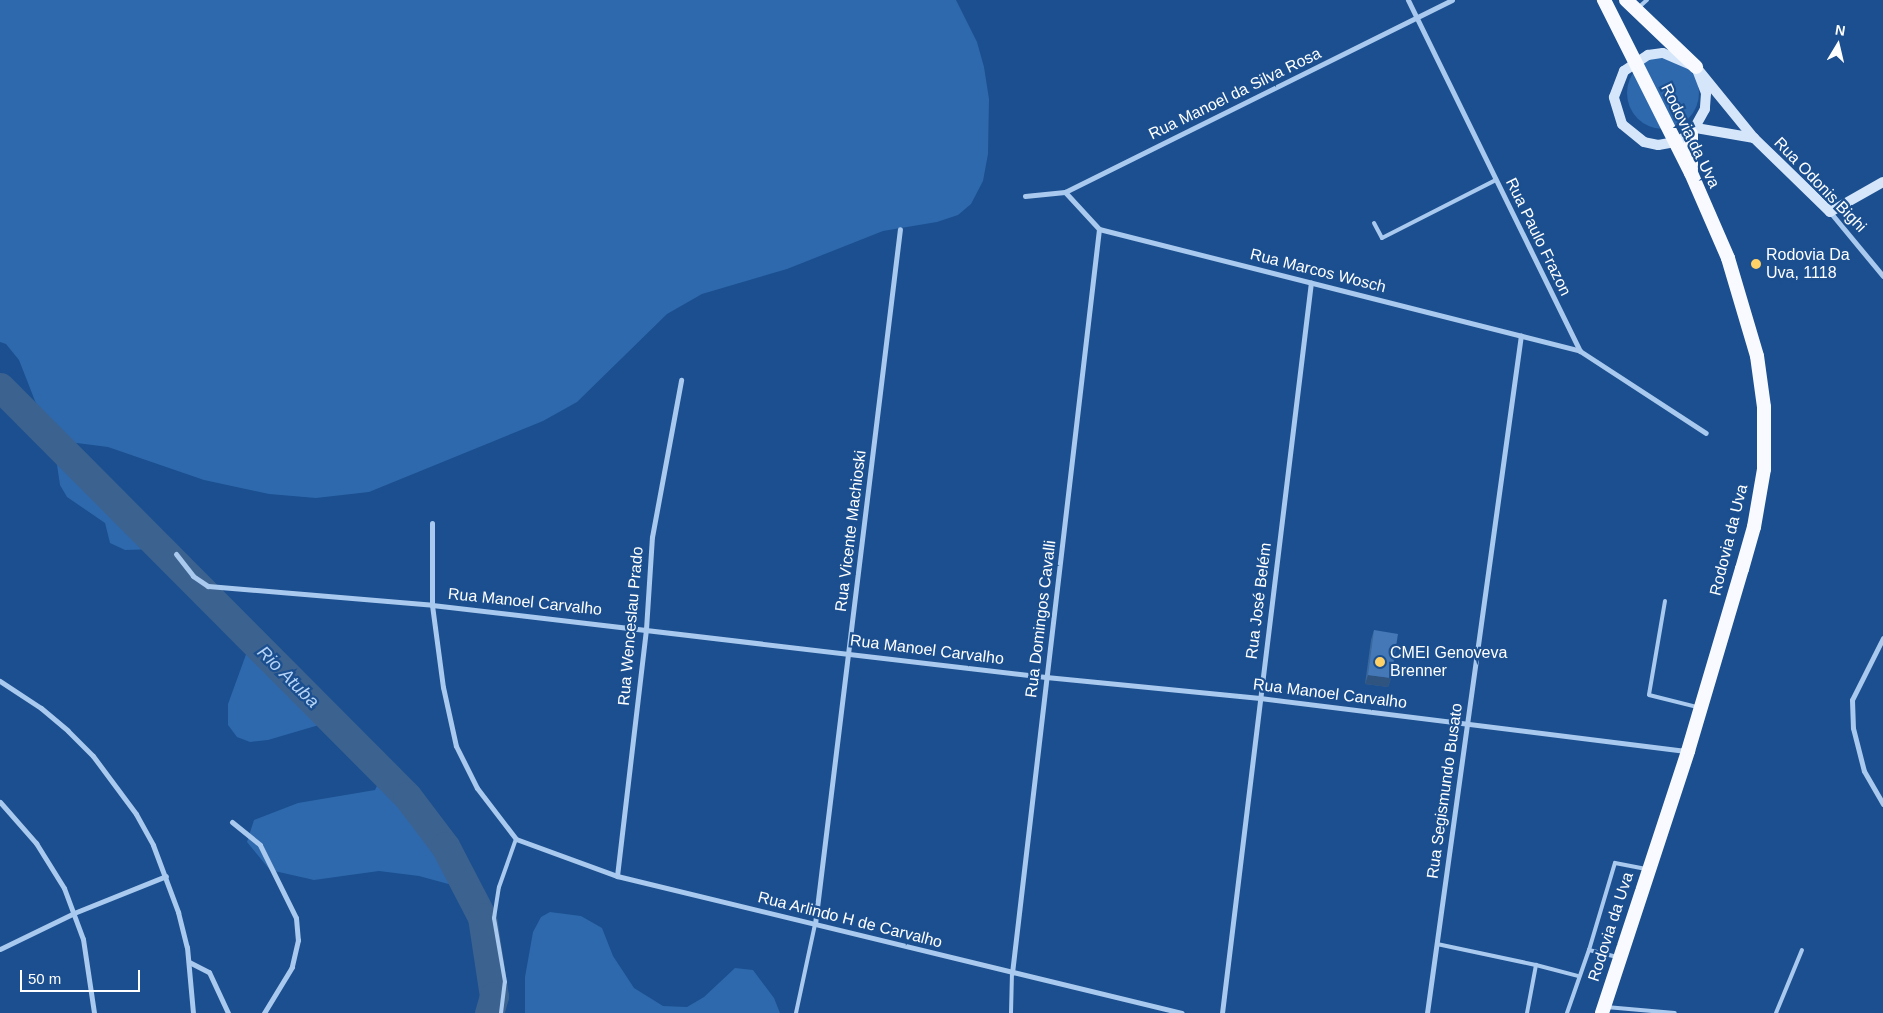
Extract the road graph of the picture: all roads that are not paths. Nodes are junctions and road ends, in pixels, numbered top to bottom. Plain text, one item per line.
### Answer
1 (1408, 0) edge
2 (1452, 0) edge
3 (1604, 0) edge
4 (1626, 0) edge
5 (1647, 0) edge
6 (1636, 10) junction
7 (1416, 17) junction
8 (1634, 61) junction
9 (1696, 67) junction
10 (1694, 131) junction
11 (1754, 138) junction
12 (1675, 142) junction
13 (1691, 173) junction
14 (1496, 180) junction
15 (1883, 182) edge
16 (1065, 192) junction
17 (1024, 196) dead end
18 (1830, 212) junction
19 (1374, 223) dead end
20 (900, 229) dead end
21 (1098, 229) junction
22 (1883, 276) edge
23 (1311, 282) junction
24 (1521, 335) junction
25 (1580, 351) junction
26 (681, 380) dead end
27 (1706, 433) dead end
28 (432, 523) dead end
29 (176, 554) dead end
30 (1665, 601) dead end
31 (432, 604) junction
32 (646, 629) junction
33 (1883, 638) edge
34 (849, 653) junction
35 (1046, 677) junction
36 (0, 681) edge
37 (1260, 698) junction
38 (1700, 708) junction
39 (1468, 723) junction
40 (1688, 751) junction
41 (0, 802) edge
42 (1883, 804) edge
43 (232, 822) dead end
44 (516, 839) junction
45 (1647, 869) junction
46 (166, 876) junction
47 (617, 876) junction
48 (74, 913) junction
49 (815, 924) junction
50 (1437, 944) junction
51 (0, 949) edge
52 (1589, 950) junction
53 (1802, 950) dead end
54 (1618, 957) junction
55 (189, 962) junction
56 (1536, 965) junction
57 (1012, 974) junction
58 (1578, 976) junction
59 (1603, 1010) edge
60 (94, 1013) edge
61 (193, 1013) edge
62 (228, 1013) edge
63 (264, 1013) edge
64 (501, 1013) edge
65 (796, 1013) edge
66 (1011, 1013) edge
67 (1182, 1013) edge
68 (1222, 1013) edge
69 (1427, 1013) edge
70 (1527, 1013) edge
71 (1567, 1013) edge
72 (1675, 1013) edge
73 (1776, 1013) edge

1 - 7 street, Rua Paulo Frazon
2 - 7 street, Rua Manoel da Silva Rosa
3 - 8 highway, Rodovia da Uva
4 - 6 highway
5 - 6 lane
6 - 9 highway
7 - 14 street, Rua Paulo Frazon
7 - 16 street, Rua Manoel da Silva Rosa
8 - 9 main road, Rua Odonis Bighi
8 - 12 highway, Rodovia da Uva
8 - 12 main road
9 - 10 main road
9 - 11 main road, Rua Odonis Bighi
10 - 11 main road, Rua Odonis Bighi
10 - 12 main road
10 - 13 highway
11 - 18 main road, Rua Odonis Bighi
12 - 13 highway, Rodovia da Uva
13 - 38 highway, Rodovia da Uva
14 - 19 lane
14 - 25 street, Rua Paulo Frazon
15 - 18 main road
16 - 17 street, Rua Manoel da Silva Rosa
16 - 21 street
18 - 22 street, Rua Odonis Bighi
20 - 34 street, Rua Vicente Machioski
21 - 23 street, Rua Marcos Wosch
21 - 35 street, Rua Domingos Cavalli
23 - 24 street, Rua Marcos Wosch
23 - 37 street, Rua José Belém
24 - 25 street, Rua Marcos Wosch
24 - 39 street, Rua Segismundo Busato
25 - 27 street
26 - 32 street, Rua Wenceslau Prado
28 - 31 street
29 - 31 street, Rua Manoel Carvalho
30 - 38 lane
31 - 32 street, Rua Manoel Carvalho
31 - 44 street
32 - 34 street, Rua Manoel Carvalho
32 - 47 street, Rua Wenceslau Prado
33 - 42 street
34 - 35 street, Rua Manoel Carvalho
34 - 49 street, Rua Vicente Machioski
35 - 37 street, Rua Manoel Carvalho
35 - 57 street, Rua Domingos Cavalli
36 - 46 street
37 - 39 street, Rua Manoel Carvalho
37 - 68 street, Rua José Belém
38 - 40 highway, Rodovia da Uva
39 - 40 street, Rua Manoel Carvalho
39 - 50 street, Rua Segismundo Busato
40 - 45 highway, Rodovia da Uva
41 - 48 street
43 - 63 street
44 - 47 street, Rua Arlindo H de Carvalho
44 - 64 lane
45 - 52 lane
45 - 54 highway, Rodovia da Uva
46 - 48 street
46 - 55 street
47 - 49 street, Rua Arlindo H de Carvalho
48 - 51 street
48 - 60 street
49 - 57 street, Rua Arlindo H de Carvalho
49 - 65 lane
50 - 56 lane
50 - 69 street, Rua Segismundo Busato
52 - 54 lane
52 - 58 lane
53 - 73 lane
54 - 59 highway, Rodovia da Uva
55 - 61 street
55 - 62 street
56 - 58 lane
56 - 70 lane
57 - 66 lane, Rua Domingos Cavalli
57 - 67 street, Rua Arlindo H de Carvalho
58 - 71 lane
59 - 72 lane

